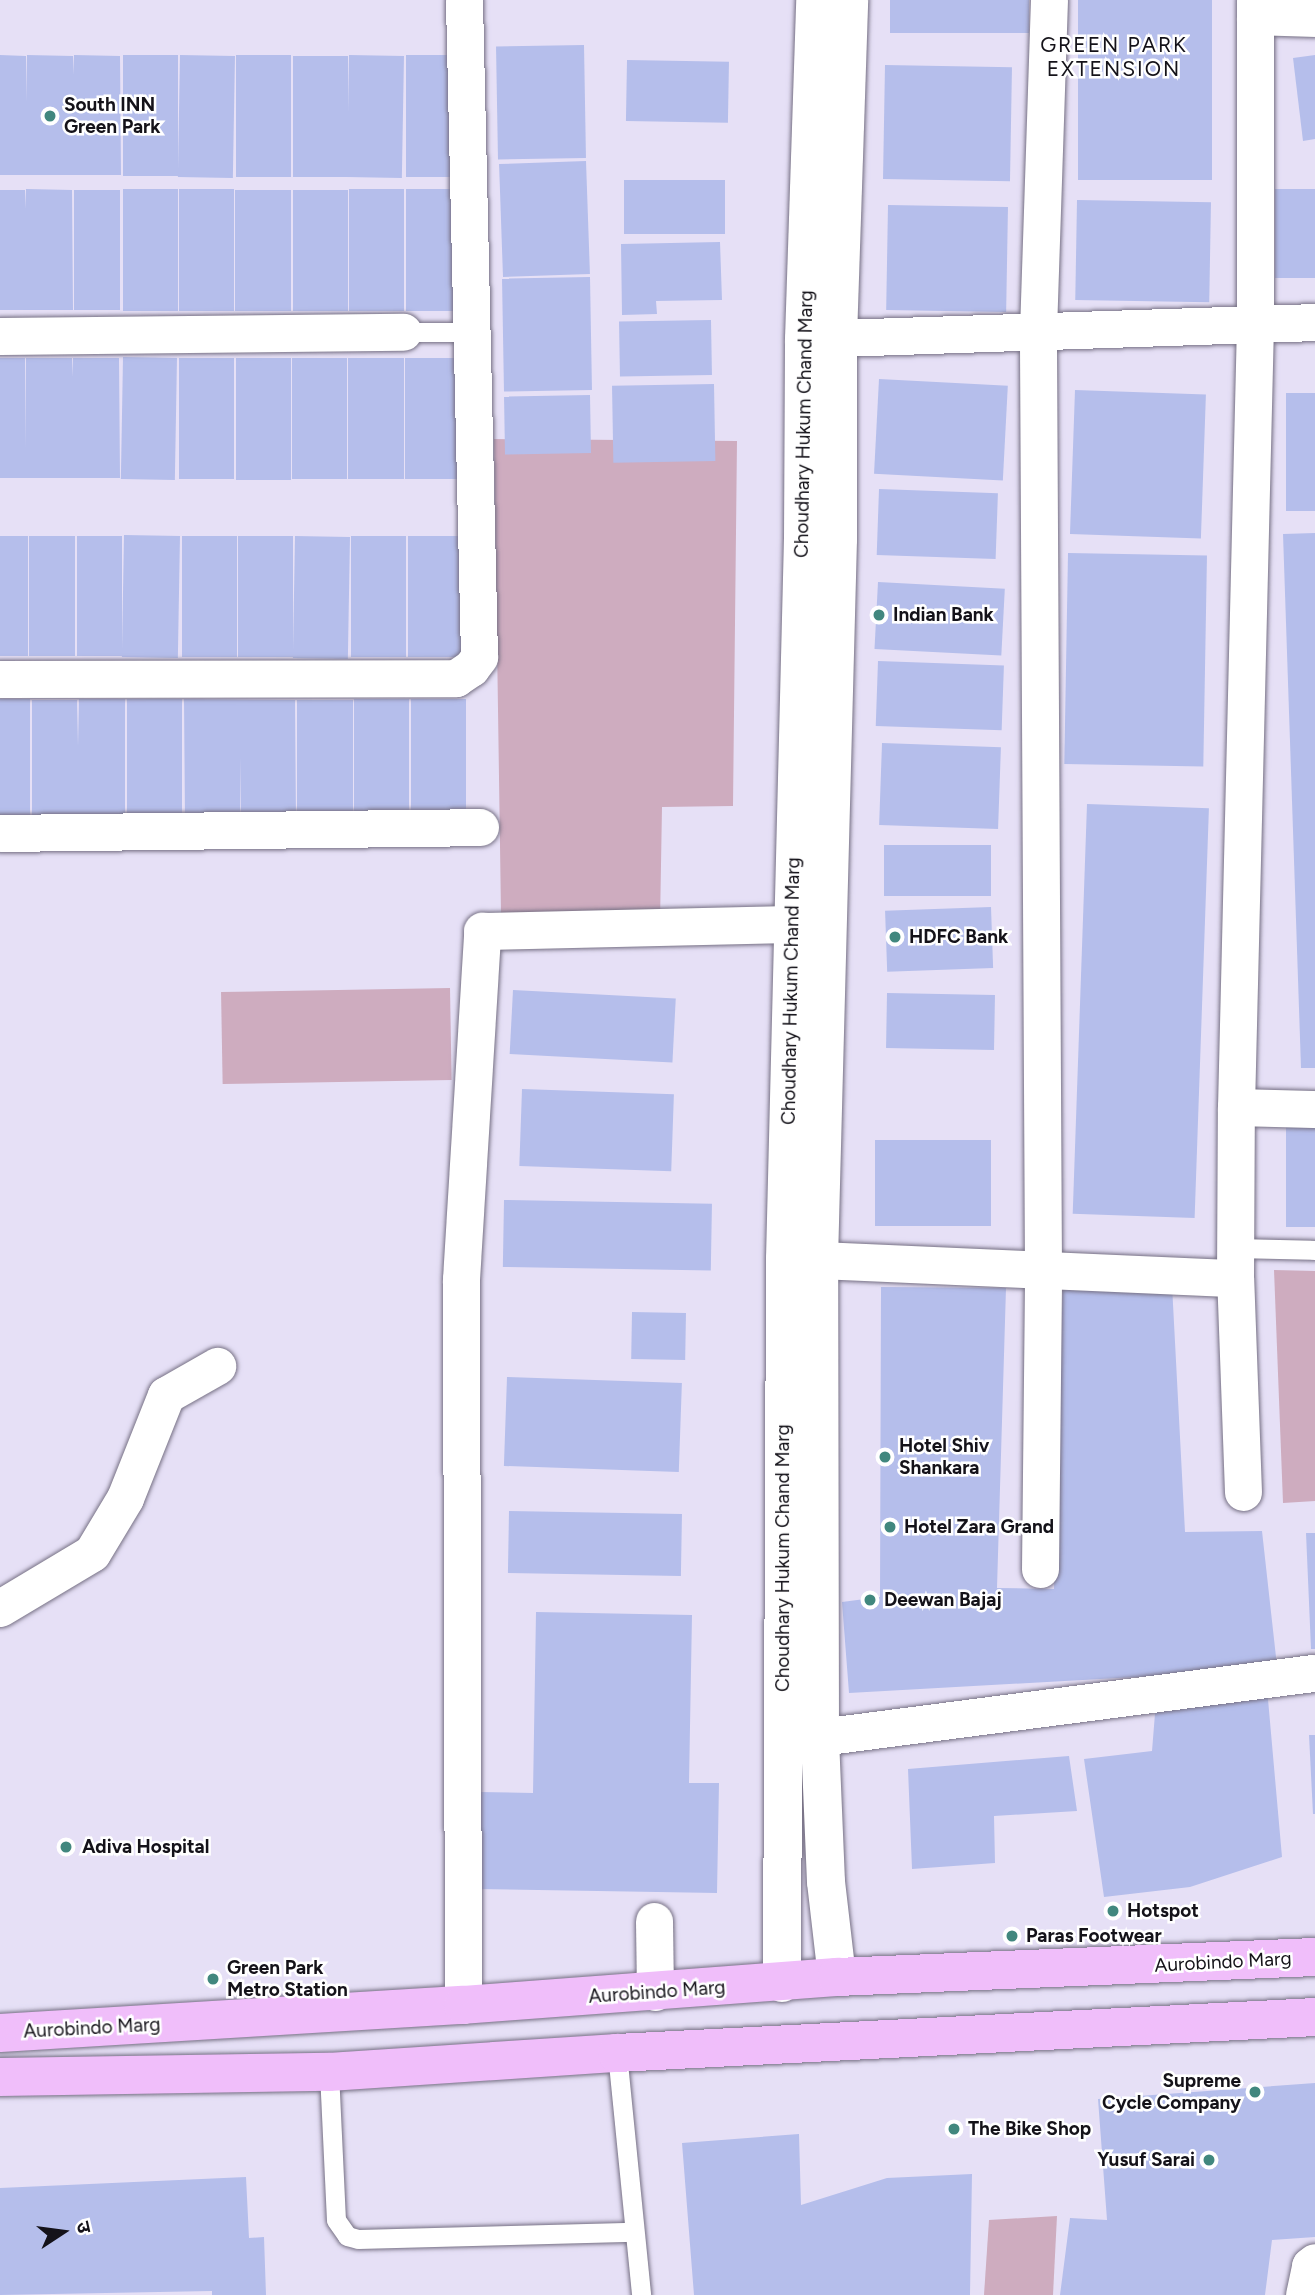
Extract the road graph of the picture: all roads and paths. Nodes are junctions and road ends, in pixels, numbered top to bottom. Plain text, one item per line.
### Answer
1 (464, 0) edge
2 (815, 0) edge
3 (849, 0) edge
4 (1049, 0) edge
5 (1255, 8) edge
6 (1315, 18) edge
7 (1315, 322) edge
8 (1255, 324) junction
9 (1038, 331) junction
10 (403, 332) joint
11 (472, 332) junction
12 (0, 336) edge
13 (821, 338) junction
14 (0, 679) edge
15 (480, 827) dead end
16 (0, 833) edge
17 (793, 924) junction
18 (1236, 1107) junction
19 (1315, 1109) edge
20 (1315, 1250) edge
21 (818, 1260) junction
22 (1236, 1263) junction
23 (1043, 1270) junction
24 (217, 1366) dead end
25 (1243, 1492) dead end
26 (1040, 1569) dead end
27 (0, 1608) edge
28 (1315, 1674) edge
29 (820, 1737) junction
30 (654, 1921) dead end
31 (1315, 1957) edge
32 (837, 1977) junction
33 (782, 1983) junction
34 (655, 1992) junction
35 (463, 2005) junction
36 (1315, 2017) edge
37 (0, 2033) edge
38 (617, 2053) junction
39 (329, 2072) junction
40 (0, 2077) edge
41 (634, 2232) junction
42 (1315, 2262) edge
43 (641, 2295) edge
44 (1304, 2295) edge

1 - 11 street
2 - 13 street, Choudhary Hukum Chand Marg
3 - 13 street, Choudhary Hukum Chand Marg
4 - 9 street
5 - 6 street
5 - 8 street
7 - 8 street
8 - 9 street
8 - 18 street
9 - 13 street
9 - 23 street
10 - 11 lane
10 - 12 street
11 - 14 street
13 - 17 street, Choudhary Hukum Chand Marg
13 - 21 street, Choudhary Hukum Chand Marg
15 - 16 street
17 - 33 street, Choudhary Hukum Chand Marg
17 - 35 street
18 - 19 street
18 - 22 street
20 - 22 lane
21 - 23 street
21 - 29 street, Choudhary Hukum Chand Marg
22 - 23 street
22 - 25 street
23 - 26 street
24 - 27 street
28 - 29 street
29 - 32 street, Choudhary Hukum Chand Marg
30 - 34 street
31 - 32 highway, Aurobindo Marg
32 - 33 highway, Aurobindo Marg
33 - 34 highway, Aurobindo Marg
34 - 35 highway, Aurobindo Marg
35 - 37 highway, Aurobindo Marg
36 - 38 highway
38 - 39 highway
38 - 41 lane
39 - 40 highway
39 - 41 lane
41 - 43 lane
42 - 44 street

